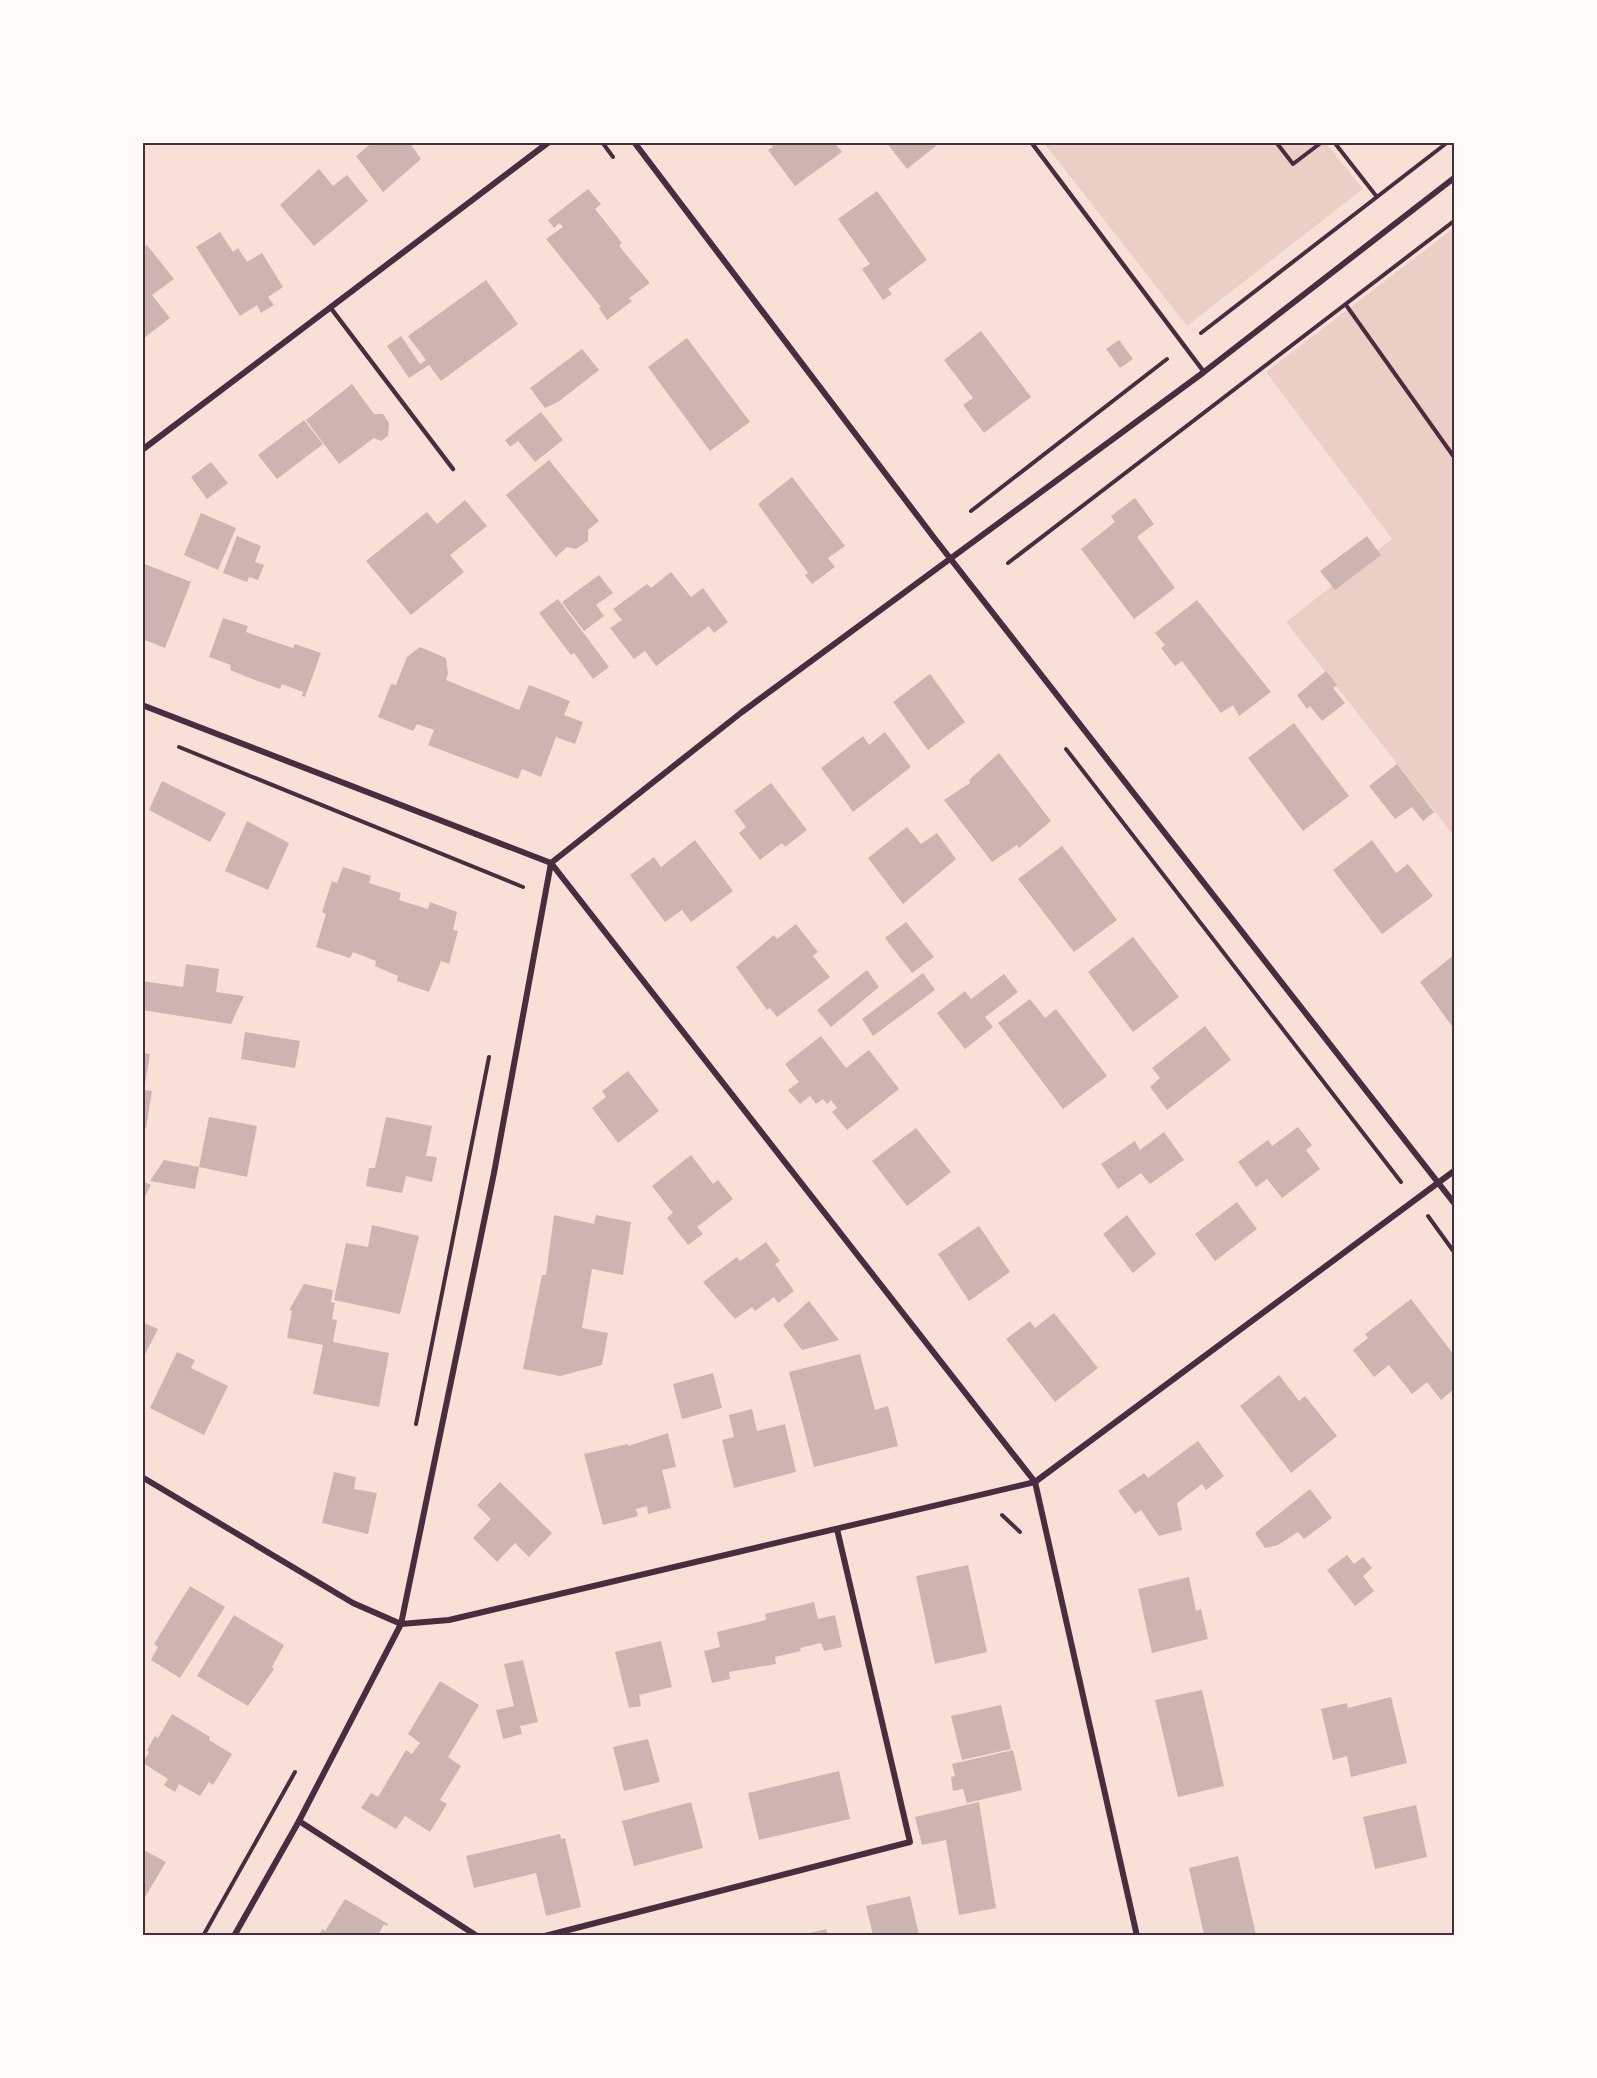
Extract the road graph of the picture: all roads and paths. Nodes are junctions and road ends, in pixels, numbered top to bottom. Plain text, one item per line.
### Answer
1 (549, 142) edge
2 (634, 142) edge
3 (1031, 142) edge
4 (1276, 142) edge
5 (1322, 142) edge
6 (1334, 142) edge
7 (1448, 142) edge
8 (1455, 178) edge
9 (1377, 197) junction
10 (1455, 221) edge
11 (1346, 305) junction
12 (330, 307) junction
13 (1185, 346) junction
14 (1204, 372) junction
15 (142, 450) edge
16 (1455, 458) edge
17 (453, 469) dead end
18 (935, 539) junction
19 (950, 557) junction
20 (1008, 563) dead end
21 (142, 705) edge
22 (175, 746) dead end
23 (529, 856) junction
24 (550, 863) junction
25 (523, 887) junction
26 (521, 899) dead end
27 (490, 1051) dead end
28 (1455, 1171) edge
29 (1439, 1183) junction
30 (1455, 1203) edge
31 (415, 1426) dead end
32 (142, 1476) edge
33 (1035, 1482) junction
34 (1001, 1514) dead end
35 (837, 1529) junction
36 (1022, 1538) dead end
37 (400, 1624) junction
38 (297, 1769) dead end
39 (298, 1821) junction
40 (203, 1935) edge
41 (234, 1935) edge
42 (477, 1935) edge
43 (545, 1935) edge
44 (1137, 1935) edge

1 - 12 street
2 - 18 street
3 - 13 lane
4 - 5 path
6 - 9 path
7 - 9 path
8 - 14 street
9 - 13 path
10 - 11 path
11 - 16 path
11 - 20 path
12 - 15 street
12 - 17 lane
13 - 14 lane
13 - 18 path
14 - 19 street
18 - 19 street
19 - 24 street
19 - 29 street
21 - 23 street
22 - 25 path
23 - 24 street
23 - 25 path
24 - 33 street
24 - 37 street
25 - 26 path
27 - 31 path
28 - 29 street
29 - 30 street
29 - 33 street
32 - 37 street
33 - 35 street
33 - 44 street
34 - 36 path
35 - 37 street
35 - 43 street
37 - 39 street
38 - 40 path
39 - 41 street
39 - 42 street

